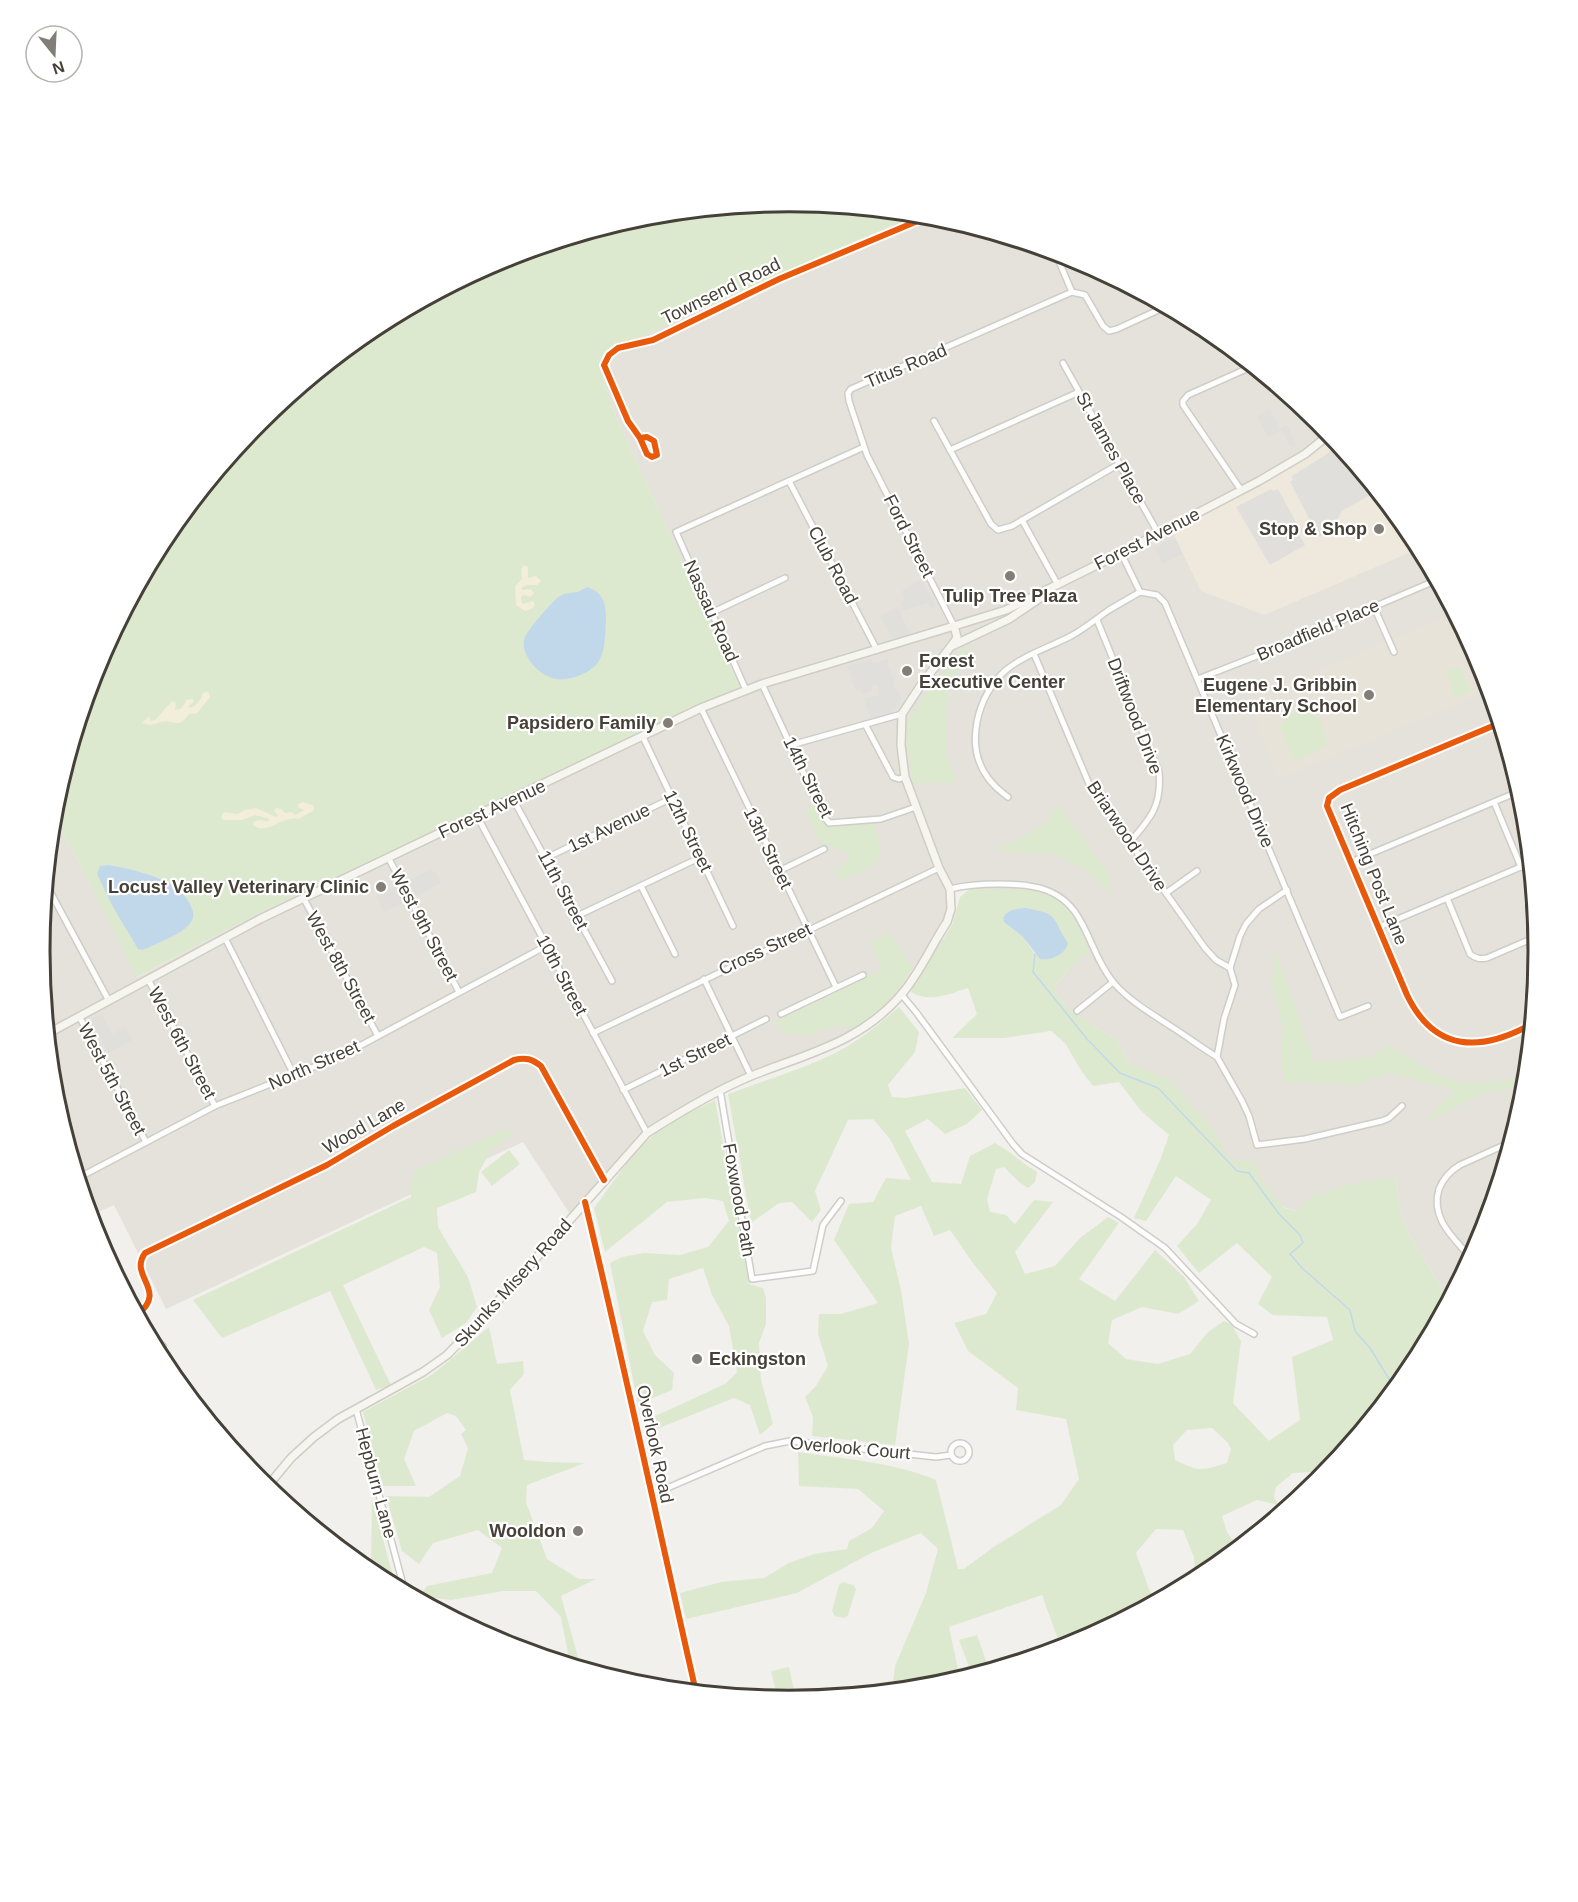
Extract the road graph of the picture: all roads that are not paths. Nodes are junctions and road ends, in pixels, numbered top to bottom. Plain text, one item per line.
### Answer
1 (914, 223) edge
2 (1060, 263) edge
3 (1072, 292) junction
4 (1158, 310) edge
5 (1063, 363) dead end
6 (1246, 369) edge
7 (1079, 392) junction
8 (934, 421) dead end
9 (640, 438) dead end
10 (1323, 439) edge
11 (864, 447) junction
12 (950, 450) junction
13 (1119, 464) junction
14 (789, 481) junction
15 (1241, 490) junction
16 (1022, 520) junction
17 (1158, 533) junction
18 (1121, 553) junction
19 (785, 578) dead end
20 (1430, 583) edge
21 (1058, 585) junction
22 (1140, 592) junction
23 (1374, 607) junction
24 (711, 613) junction
25 (1096, 620) junction
26 (954, 626) junction
27 (951, 646) junction
28 (877, 650) junction
29 (1394, 652) dead end
30 (1034, 654) junction
31 (1198, 679) junction
32 (762, 684) junction
33 (746, 690) junction
34 (701, 708) junction
35 (902, 714) junction
36 (865, 724) junction
37 (1493, 726) edge
38 (643, 737) junction
39 (790, 745) junction
40 (905, 777) junction
41 (1511, 795) edge
42 (1008, 797) dead end
43 (672, 798) junction
44 (513, 799) junction
45 (1494, 802) junction
46 (916, 807) junction
47 (477, 816) junction
48 (1130, 842) junction
49 (824, 849) dead end
50 (388, 857) junction
51 (701, 857) junction
52 (546, 858) junction
53 (1351, 862) junction
54 (1521, 867) joint
55 (939, 868) junction
56 (779, 871) junction
57 (1197, 871) dead end
58 (641, 886) junction
59 (950, 889) junction
60 (1287, 890) junction
61 (1166, 893) junction
62 (52, 895) edge
63 (1447, 898) junction
64 (304, 899) junction
65 (577, 916) junction
66 (733, 926) dead end
67 (1379, 927) junction
68 (807, 929) junction
69 (225, 938) junction
70 (1528, 940) edge
71 (546, 946) junction
72 (675, 954) dead end
73 (1230, 968) junction
74 (863, 975) dead end
75 (148, 979) junction
76 (704, 979) junction
77 (612, 981) dead end
78 (1113, 982) junction
79 (836, 987) junction
80 (459, 992) junction
81 (901, 994) junction
82 (109, 1001) junction
83 (1368, 1006) dead end
84 (1077, 1011) dead end
85 (781, 1014) dead end
86 (79, 1016) junction
87 (766, 1019) dead end
88 (1524, 1027) edge
89 (54, 1030) edge
90 (592, 1033) junction
91 (378, 1036) junction
92 (733, 1036) junction
93 (1217, 1057) junction
94 (294, 1075) junction
95 (751, 1076) junction
96 (623, 1089) junction
97 (720, 1090) junction
98 (215, 1106) junction
99 (1402, 1106) dead end
100 (647, 1133) junction
101 (146, 1142) junction
102 (1502, 1146) edge
103 (85, 1174) edge
104 (604, 1180) junction
105 (841, 1201) dead end
106 (585, 1202) junction
107 (1465, 1250) edge
108 (143, 1311) edge
109 (1254, 1334) dead end
110 (356, 1409) junction
111 (951, 1455) dead end
112 (273, 1480) edge
113 (651, 1495) junction
114 (402, 1581) edge
115 (694, 1684) edge

1 - 9 street, Townsend Road
2 - 3 street
3 - 4 street
3 - 11 street, Titus Road
5 - 7 street, St James Place
6 - 15 street
7 - 12 street
7 - 13 street, St James Place
8 - 12 street
10 - 15 main road, Forest Avenue
11 - 14 street
11 - 26 street, Ford Street
12 - 16 street
13 - 16 street
13 - 17 street, St James Place
14 - 24 street, Nassau Road
14 - 28 street, Club Road
15 - 17 main road, Forest Avenue
16 - 21 street
17 - 18 main road, Forest Avenue
18 - 21 main road, Forest Avenue
18 - 22 street
19 - 24 street
20 - 23 street, Broadfield Place
21 - 26 main road, Forest Avenue
21 - 27 main road
22 - 25 street
22 - 31 street, Kirkwood Drive
23 - 29 street
23 - 31 street, Broadfield Place
24 - 33 street, Nassau Road
25 - 30 street
25 - 48 street, Driftwood Drive
26 - 27 main road
26 - 28 main road, Forest Avenue
27 - 35 main road
28 - 32 main road, Forest Avenue
30 - 42 street
30 - 48 street, Briarwood Drive
31 - 60 street, Kirkwood Drive
32 - 33 main road, Forest Avenue
32 - 39 street, 14th Street
33 - 34 main road, Forest Avenue
34 - 38 main road, Forest Avenue
34 - 56 street, 13th Street
35 - 36 street
35 - 40 main road
36 - 39 street
36 - 40 street
37 - 53 street, Hitching Post Lane
38 - 43 street, 12th Street
38 - 44 main road, Forest Avenue
39 - 46 street, 14th Street
40 - 46 main road
41 - 45 street
43 - 51 street, 12th Street
43 - 52 street, 1st Avenue
44 - 47 main road, Forest Avenue
44 - 52 street, 11th Street
45 - 53 street
45 - 54 street
46 - 55 main road
47 - 50 main road, Forest Avenue
47 - 71 street, 10th Street
48 - 61 street, Briarwood Drive
49 - 56 street
50 - 64 main road, Forest Avenue
50 - 80 street, West 9th Street
51 - 58 street
51 - 66 street, 12th Street
52 - 65 street, 11th Street
53 - 67 street, Hitching Post Lane
54 - 63 street
55 - 59 main road
55 - 68 street, Cross Street
56 - 68 street, 13th Street
57 - 61 street
58 - 65 street
58 - 72 street
59 - 78 street
59 - 81 main road, Skunks Misery Road
60 - 73 street
60 - 83 street, Kirkwood Drive
61 - 73 street, Briarwood Drive
62 - 82 street
63 - 67 street
63 - 70 street
64 - 69 main road, Forest Avenue
64 - 91 street, West 8th Street
65 - 77 street, 11th Street
67 - 88 street, Hitching Post Lane
68 - 76 street, Cross Street
68 - 79 street, 13th Street
69 - 75 main road, Forest Avenue
69 - 94 street
71 - 80 street, North Street
71 - 90 street, 10th Street
73 - 93 street
74 - 79 street
75 - 82 main road, Forest Avenue
75 - 98 street, West 6th Street
76 - 90 street, Cross Street
76 - 92 street
78 - 84 street
78 - 93 street
79 - 85 street
80 - 91 street, North Street
81 - 95 main road, Skunks Misery Road
81 - 109 street
82 - 86 main road, Forest Avenue
86 - 89 main road, Forest Avenue
86 - 101 street, West 5th Street
87 - 92 street, 1st Street
90 - 96 street, 10th Street
91 - 94 street, North Street
92 - 95 street
92 - 96 street, 1st Street
93 - 99 street
94 - 98 street, North Street
95 - 97 main road, Skunks Misery Road
96 - 100 street, 10th Street
97 - 100 main road, Skunks Misery Road
97 - 105 street, Foxwood Path
98 - 101 street, North Street
100 - 104 main road, Skunks Misery Road
101 - 103 street, North Street
102 - 107 street
104 - 106 main road, Skunks Misery Road
104 - 108 street, Wood Lane
106 - 110 main road, Skunks Misery Road
106 - 113 street, Overlook Road
110 - 112 main road, Skunks Misery Road
110 - 114 street, Hepburn Lane
111 - 113 street, Overlook Court
113 - 115 street, Overlook Road

